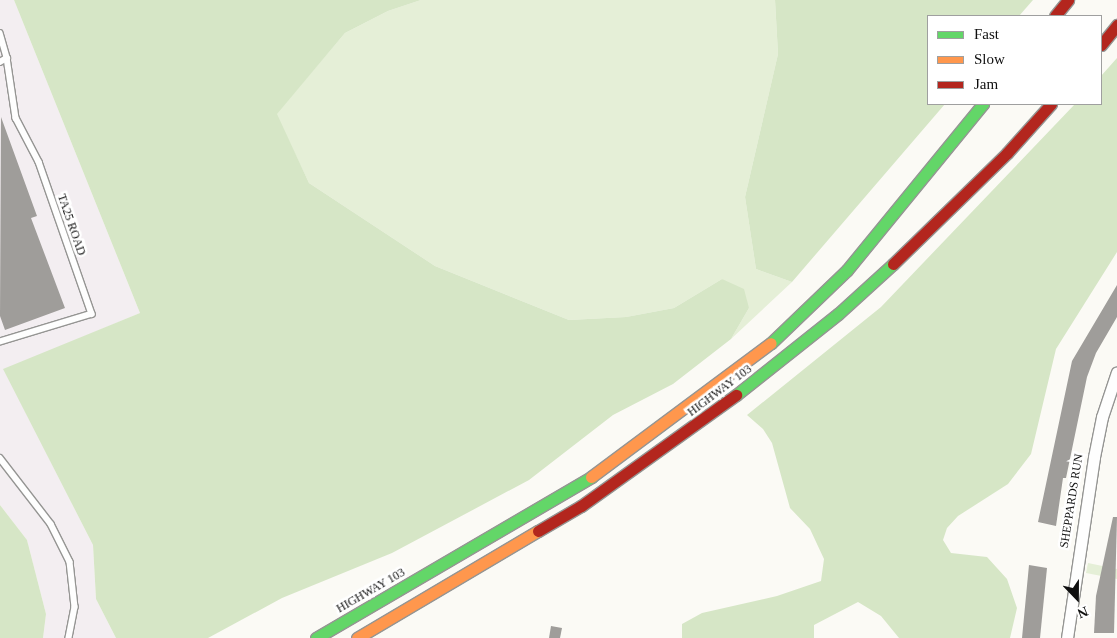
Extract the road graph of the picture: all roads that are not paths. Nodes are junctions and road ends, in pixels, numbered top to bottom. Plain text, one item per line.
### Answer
1 (1068, 0) edge
2 (1056, 15) edge
3 (1117, 25) edge
4 (0, 33) edge
5 (1102, 44) edge
6 (7, 58) junction
7 (0, 62) edge
8 (982, 105) edge
9 (1050, 105) edge
10 (0, 342) edge
11 (1117, 372) edge
12 (0, 458) edge
13 (440, 591) junction
14 (69, 638) edge
15 (316, 638) edge
16 (357, 638) edge
17 (369, 638) edge
18 (1067, 638) edge

1 - 2 highway
3 - 5 highway
4 - 6 lane
6 - 7 lane
6 - 10 lane, TA25 ROAD
8 - 15 highway, HIGHWAY 103
9 - 13 highway, HIGHWAY 103
11 - 18 street, SHEPPARDS RUN
12 - 14 lane
13 - 16 highway, HIGHWAY 103
13 - 17 highway

